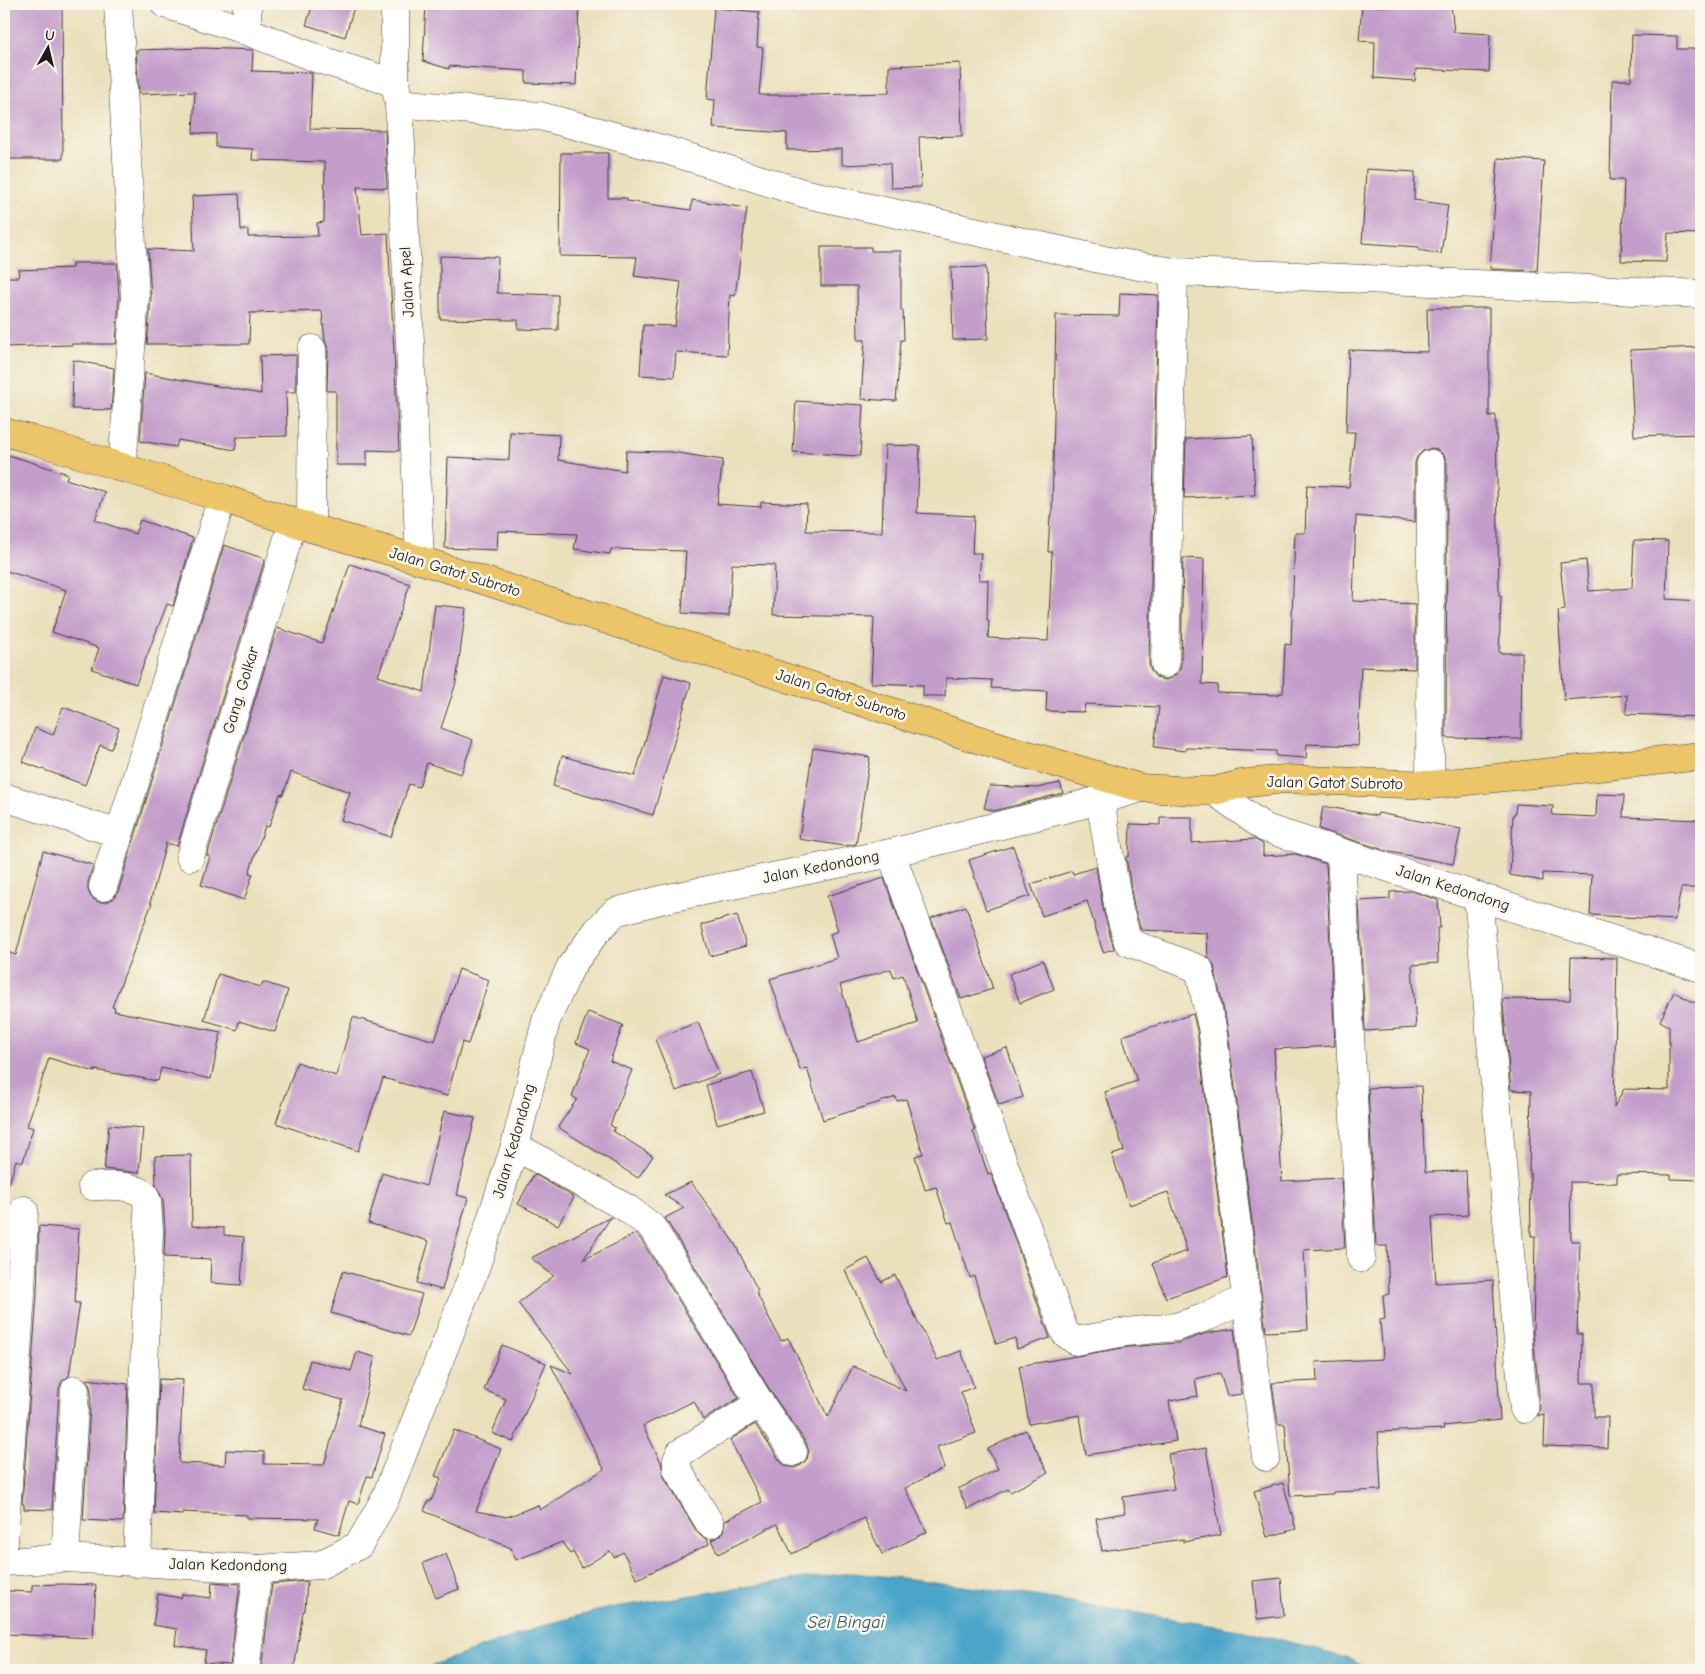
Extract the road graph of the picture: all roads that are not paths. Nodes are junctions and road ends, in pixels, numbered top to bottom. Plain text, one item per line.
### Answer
1 (118, 4) edge
2 (247, 4) edge
3 (394, 4) edge
4 (177, 5) edge
5 (247, 31) junction
6 (397, 93) junction
7 (1174, 272) junction
8 (1701, 294) edge
9 (312, 349) dead end
10 (4, 432) edge
11 (1431, 464) dead end
12 (122, 468) junction
13 (222, 498) junction
14 (302, 525) junction
15 (420, 560) junction
16 (1165, 664) dead end
17 (1701, 756) edge
18 (1430, 785) junction
19 (1141, 788) junction
20 (1214, 791) junction
21 (4, 797) edge
22 (1100, 800) junction
23 (119, 834) junction
24 (891, 853) junction
25 (1341, 853) junction
26 (190, 857) dead end
27 (103, 887) dead end
28 (1478, 896) junction
29 (1701, 968) edge
30 (515, 1146) junction
31 (92, 1186) dead end
32 (24, 1210) dead end
33 (1361, 1258) dead end
34 (12, 1294) edge
35 (1247, 1298) junction
36 (75, 1390) dead end
37 (760, 1403) junction
38 (1524, 1409) dead end
39 (793, 1452) dead end
40 (1266, 1457) dead end
41 (710, 1524) dead end
42 (4, 1542) edge
43 (64, 1558) junction
44 (4, 1562) edge
45 (137, 1563) junction
46 (258, 1569) junction
47 (245, 1670) edge

1 - 12 street
2 - 5 street
3 - 6 street, Jalan Apel
4 - 5 street
5 - 6 street
6 - 7 street
6 - 15 street, Jalan Apel
7 - 8 street
7 - 16 street
9 - 14 street, Gang. Golkar
10 - 12 main road, Jalan Gatot Subroto
11 - 18 street
12 - 13 main road, Jalan Gatot Subroto
13 - 14 main road, Jalan Gatot Subroto
13 - 23 street
14 - 15 main road, Jalan Gatot Subroto
14 - 26 street, Gang. Golkar
15 - 19 main road, Jalan Gatot Subroto
17 - 18 main road, Jalan Gatot Subroto
18 - 20 main road, Jalan Gatot Subroto
19 - 20 main road, Jalan Gatot Subroto
19 - 22 street, Jalan Kedondong
20 - 25 street, Jalan Kedondong
21 - 23 street
22 - 24 street, Jalan Kedondong
22 - 35 street
23 - 27 street
24 - 30 street, Jalan Kedondong
24 - 35 street
25 - 28 street, Jalan Kedondong
25 - 33 street
28 - 29 street, Jalan Kedondong
28 - 38 street
30 - 37 street
30 - 46 street, Jalan Kedondong
31 - 45 street
32 - 34 street
34 - 42 street
35 - 40 street
36 - 43 street
37 - 39 street
37 - 41 street
43 - 44 street, Jalan Kedondong
43 - 45 street, Jalan Kedondong
45 - 46 street, Jalan Kedondong
46 - 47 street

